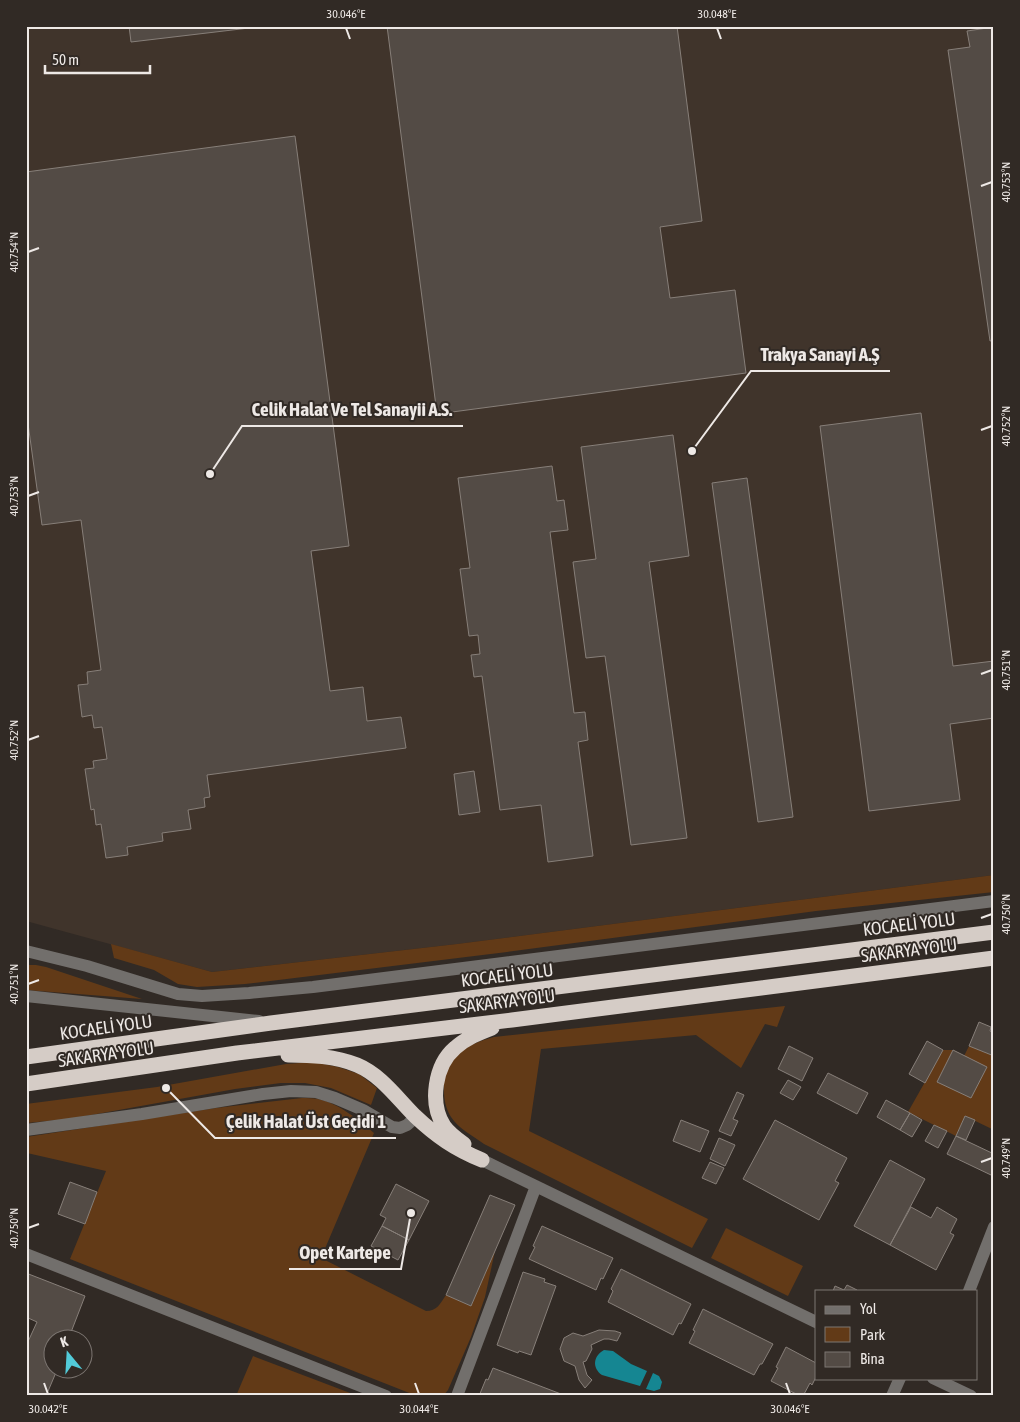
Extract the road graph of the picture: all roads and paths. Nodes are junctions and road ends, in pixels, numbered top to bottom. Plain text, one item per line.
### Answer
1 (994, 901) edge
2 (994, 932) edge
3 (26, 951) edge
4 (994, 958) edge
5 (26, 996) edge
6 (512, 1020) junction
7 (271, 1023) junction
8 (237, 1053) junction
9 (27, 1057) edge
10 (26, 1084) edge
11 (416, 1117) junction
12 (26, 1130) edge
13 (482, 1160) junction
14 (536, 1186) junction
15 (994, 1227) edge
16 (26, 1254) edge
17 (969, 1290) edge
18 (815, 1322) edge
19 (899, 1380) edge
20 (937, 1380) edge
21 (386, 1396) edge
22 (457, 1396) edge
23 (892, 1396) edge
24 (971, 1396) edge

1 - 3 street
2 - 7 highway, KOCAELİ YOLU
4 - 6 highway, SAKARYA YOLU
5 - 7 street
6 - 8 highway, SAKARYA YOLU
6 - 13 highway
7 - 9 highway, KOCAELİ YOLU
8 - 10 highway, SAKARYA YOLU
8 - 11 highway
11 - 12 street
11 - 13 highway
13 - 14 street
14 - 18 street
14 - 22 street
15 - 17 street
16 - 21 street
19 - 23 street
20 - 24 street

